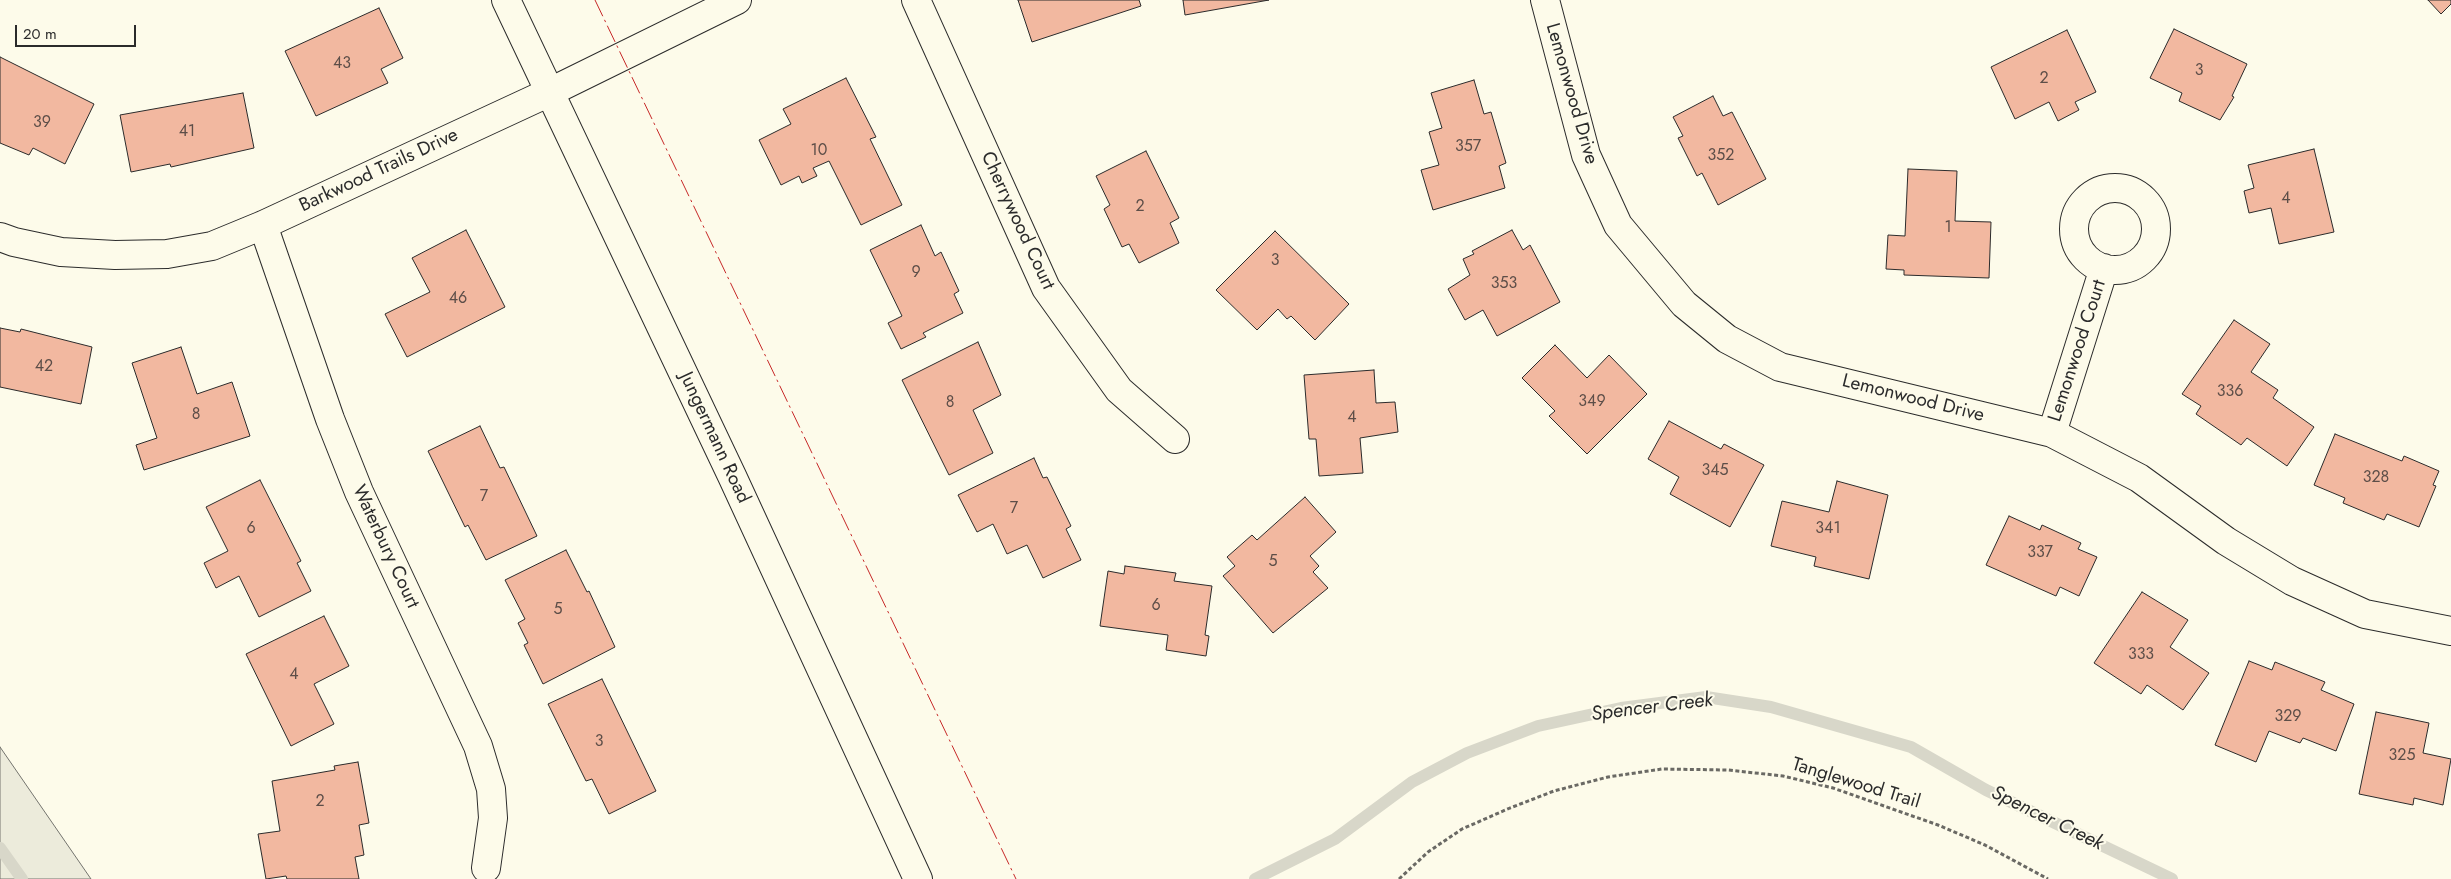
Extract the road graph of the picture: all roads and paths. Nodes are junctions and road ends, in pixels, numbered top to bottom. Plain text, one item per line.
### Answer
1 (506, 0) edge
2 (737, 0) edge
3 (916, 0) edge
4 (1545, 0) edge
5 (550, 92) junction
6 (263, 225) junction
7 (0, 237) edge
8 (2104, 268) dead end
9 (2052, 433) junction
10 (1175, 439) dead end
11 (2451, 632) edge
12 (486, 868) dead end
13 (918, 879) edge
14 (1399, 879) edge
15 (2048, 879) edge

1 - 5 street, Jungermann Road
2 - 5 street, Barkwood Trails Drive
3 - 10 street, Cherrywood Court
4 - 9 street, Lemonwood Drive
5 - 6 street, Barkwood Trails Drive
5 - 13 street, Jungermann Road
6 - 7 street, Barkwood Trails Drive
6 - 12 street, Waterbury Court
8 - 9 street, Lemonwood Court
9 - 11 street, Lemonwood Drive
14 - 15 path, Tanglewood Trail

